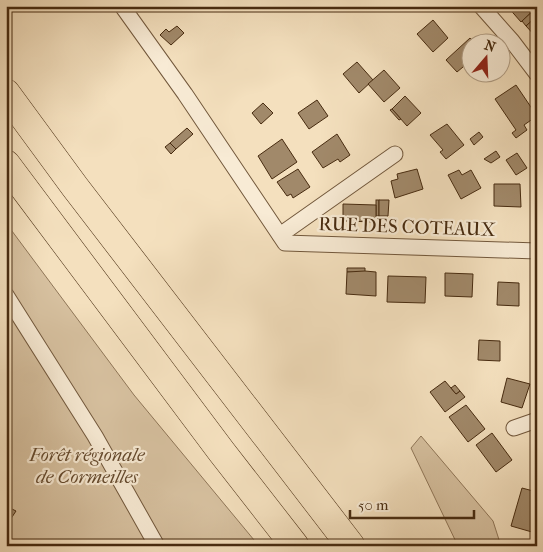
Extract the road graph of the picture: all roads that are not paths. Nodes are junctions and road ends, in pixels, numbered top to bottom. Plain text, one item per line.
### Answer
1 (122, 6) edge
2 (481, 6) edge
3 (533, 69) edge
4 (6, 93) edge
5 (395, 154) dead end
6 (6, 164) edge
7 (280, 235) junction
8 (537, 251) edge
9 (6, 295) edge
10 (537, 420) edge
11 (514, 428) dead end
12 (157, 546) edge
13 (295, 546) edge
14 (351, 546) edge

1 - 7 street
2 - 3 street
4 - 14 highway
5 - 7 street
6 - 13 highway
7 - 8 street, RUE DES COTEAUX
9 - 12 street
10 - 11 street

